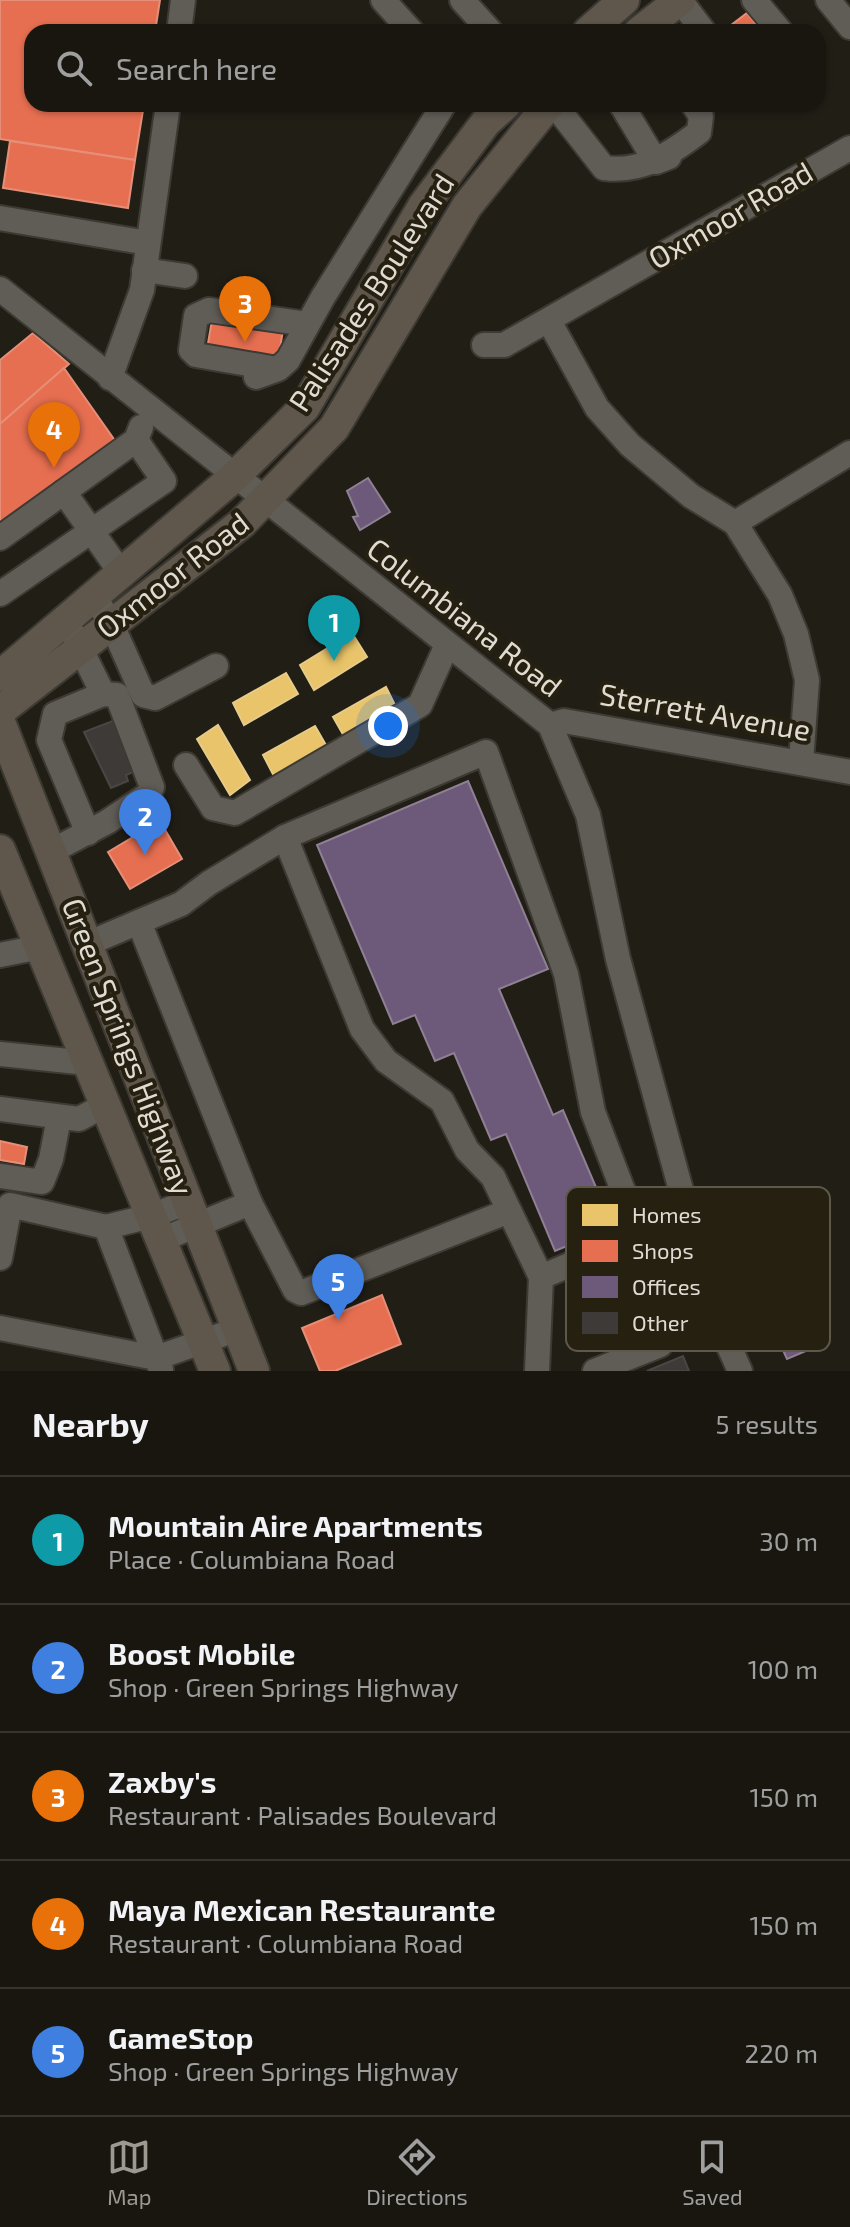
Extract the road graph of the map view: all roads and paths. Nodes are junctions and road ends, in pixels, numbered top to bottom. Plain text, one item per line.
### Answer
1 (183, 0) edge
2 (383, 0) edge
3 (462, 0) edge
4 (624, 0) edge
5 (680, 0) edge
6 (754, 0) edge
7 (828, 0) edge
8 (180, 24) edge
9 (405, 24) edge
10 (484, 24) edge
11 (597, 24) edge
12 (651, 24) edge
13 (698, 24) edge
14 (774, 24) edge
15 (850, 27) edge
16 (167, 112) edge
17 (439, 112) edge
18 (497, 112) edge
19 (544, 112) edge
20 (558, 112) edge
21 (626, 112) edge
22 (698, 112) edge
23 (708, 112) edge
24 (850, 148) edge
25 (656, 162) junction
26 (0, 218) edge
27 (148, 243) junction
28 (144, 270) junction
29 (185, 276) dead end
30 (0, 289) edge
31 (549, 321) junction
32 (307, 324) junction
33 (484, 345) dead end
34 (110, 378) junction
35 (148, 408) junction
36 (334, 428) joint
37 (136, 440) junction
38 (850, 453) edge
39 (234, 477) junction
40 (64, 492) junction
41 (265, 502) junction
42 (735, 523) junction
43 (91, 531) junction
44 (0, 538) edge
45 (121, 573) junction
46 (0, 594) edge
47 (94, 596) junction
48 (63, 622) junction
49 (112, 625) junction
50 (447, 645) junction
51 (83, 648) junction
52 (216, 666) dead end
53 (0, 676) edge
54 (103, 694) junction
55 (0, 711) edge
56 (0, 722) edge
57 (550, 725) junction
58 (801, 762) junction
59 (186, 765) dead end
60 (850, 772) edge
61 (88, 833) junction
62 (285, 837) junction
63 (0, 850) edge
64 (50, 852) junction
65 (139, 922) junction
66 (87, 944) junction
67 (40, 947) junction
68 (0, 955) edge
69 (1, 1050) edge
70 (88, 1063) junction
71 (144, 1090) junction
72 (105, 1105) junction
73 (0, 1109) edge
74 (59, 1118) junction
75 (0, 1176) edge
76 (622, 1187) edge
77 (680, 1187) edge
78 (250, 1203) junction
79 (5, 1204) edge
80 (509, 1211) junction
81 (192, 1214) junction
82 (106, 1227) junction
83 (156, 1228) junction
84 (0, 1258) edge
85 (566, 1266) edge
86 (541, 1277) junction
87 (0, 1328) edge
88 (238, 1329) junction
89 (203, 1342) junction
90 (645, 1351) edge
91 (731, 1351) edge
92 (159, 1364) edge
93 (215, 1371) edge
94 (254, 1371) edge
95 (537, 1371) edge
96 (595, 1371) edge
97 (740, 1371) edge

1 - 8 street
2 - 9 street
3 - 10 street
4 - 11 main road
5 - 12 main road
5 - 13 street
6 - 14 street
7 - 15 street
16 - 27 street
17 - 32 street
18 - 39 main road, Palisades Boulevard
19 - 36 main road, Palisades Boulevard
20 - 25 street
21 - 25 street
22 - 25 street
23 - 25 street
24 - 31 street, Oxmoor Road
26 - 27 street
27 - 28 street
28 - 29 street
28 - 34 street
30 - 34 street, Columbiana Road
31 - 33 street, Oxmoor Road
31 - 42 street
32 - 32 street
34 - 35 street, Columbiana Road
35 - 37 street
35 - 39 street, Columbiana Road
36 - 41 main road, Oxmoor Road
37 - 40 street
37 - 43 street
38 - 42 street
39 - 41 street, Columbiana Road
39 - 45 main road, Oxmoor Road
40 - 43 street
40 - 44 street
41 - 49 main road, Oxmoor Road
41 - 50 street, Columbiana Road
42 - 58 street
43 - 45 street
43 - 46 street
45 - 47 main road, Oxmoor Road
47 - 48 main road, Oxmoor Road
47 - 49 street
48 - 51 street
48 - 53 main road, Oxmoor Road
49 - 51 main road, Oxmoor Road
49 - 52 street
50 - 57 street, Columbiana Road
50 - 59 street
51 - 54 street
51 - 55 main road, Oxmoor Road
54 - 61 street
54 - 61 street
56 - 64 main road, Green Springs Highway
57 - 58 street, Sterrett Avenue
57 - 77 street, Columbiana Road
58 - 60 street, Sterrett Avenue
61 - 64 street
62 - 65 street
62 - 76 street
62 - 80 street
63 - 67 main road, Green Springs Highway
64 - 66 main road, Green Springs Highway
65 - 66 street
65 - 78 street
66 - 71 main road, Green Springs Highway
67 - 68 street
67 - 70 main road, Green Springs Highway
69 - 70 street
70 - 72 main road, Green Springs Highway
71 - 72 main road
71 - 81 main road, Green Springs Highway
72 - 74 street
72 - 83 main road, Green Springs Highway
73 - 74 street
74 - 75 street
78 - 80 street
78 - 81 street
79 - 82 street
79 - 84 street
80 - 86 street
81 - 83 street
81 - 88 main road, Green Springs Highway
82 - 83 street
82 - 92 street
83 - 89 main road, Green Springs Highway
85 - 86 street
86 - 95 street
87 - 92 street
88 - 89 street
88 - 94 main road, Green Springs Highway
89 - 92 street
89 - 93 main road, Green Springs Highway
90 - 96 street
91 - 97 street, Columbiana Road

